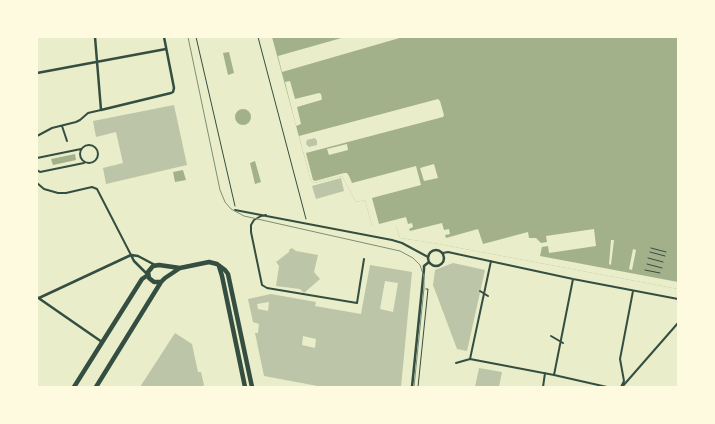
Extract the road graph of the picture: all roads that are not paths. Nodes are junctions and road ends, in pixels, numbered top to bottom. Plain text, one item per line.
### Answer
1 (95, 37) edge
2 (164, 37) edge
3 (166, 48) junction
4 (96, 62) junction
5 (37, 73) edge
6 (101, 110) junction
7 (62, 126) junction
8 (37, 136) edge
9 (67, 141) dead end
10 (82, 149) junction
11 (37, 158) edge
12 (85, 162) junction
13 (37, 170) edge
14 (37, 183) edge
15 (235, 210) road end
16 (266, 215) junction
17 (442, 252) junction
18 (132, 255) junction
19 (428, 257) junction
20 (364, 259) dead end
21 (491, 261) junction
22 (429, 262) junction
23 (156, 265) junction
24 (162, 266) junction
25 (219, 266) junction
26 (180, 268) junction
27 (148, 275) junction
28 (165, 278) junction
29 (573, 279) junction
30 (161, 282) junction
31 (480, 291) dead end
32 (633, 291) junction
33 (484, 293) junction
34 (488, 296) dead end
35 (38, 298) edge
36 (678, 299) edge
37 (678, 324) edge
38 (551, 336) dead end
39 (102, 342) junction
40 (562, 343) junction
41 (470, 359) junction
42 (456, 363) dead end
43 (546, 373) junction
44 (554, 375) junction
45 (74, 387) edge
46 (96, 387) edge
47 (245, 387) edge
48 (252, 387) edge
49 (412, 387) edge
50 (543, 387) edge
51 (607, 387) edge
52 (622, 387) edge

1 - 4 street
2 - 3 street
3 - 4 street
3 - 6 street
4 - 5 street
4 - 6 street
6 - 7 street
7 - 8 street
7 - 9 street
10 - 11 street
10 - 12 street
10 - 12 street
12 - 13 street
14 - 18 street
15 - 16 street
16 - 19 street
16 - 20 street
17 - 19 street
17 - 21 street
17 - 22 street
18 - 23 street
18 - 27 street
18 - 35 street
19 - 22 street
21 - 29 street
21 - 33 street
22 - 49 street
23 - 24 highway
23 - 27 highway
24 - 26 highway
24 - 28 highway
25 - 26 highway
25 - 47 highway
25 - 48 highway
26 - 28 highway
27 - 30 highway
27 - 39 highway
28 - 30 highway
29 - 32 street
29 - 40 street
30 - 46 highway
31 - 33 street
32 - 36 street
32 - 52 street
33 - 34 street
33 - 41 street
35 - 39 street
37 - 52 street
38 - 40 street
39 - 45 highway
40 - 44 street
41 - 42 street
41 - 43 street
43 - 44 street
43 - 50 street
44 - 51 street

